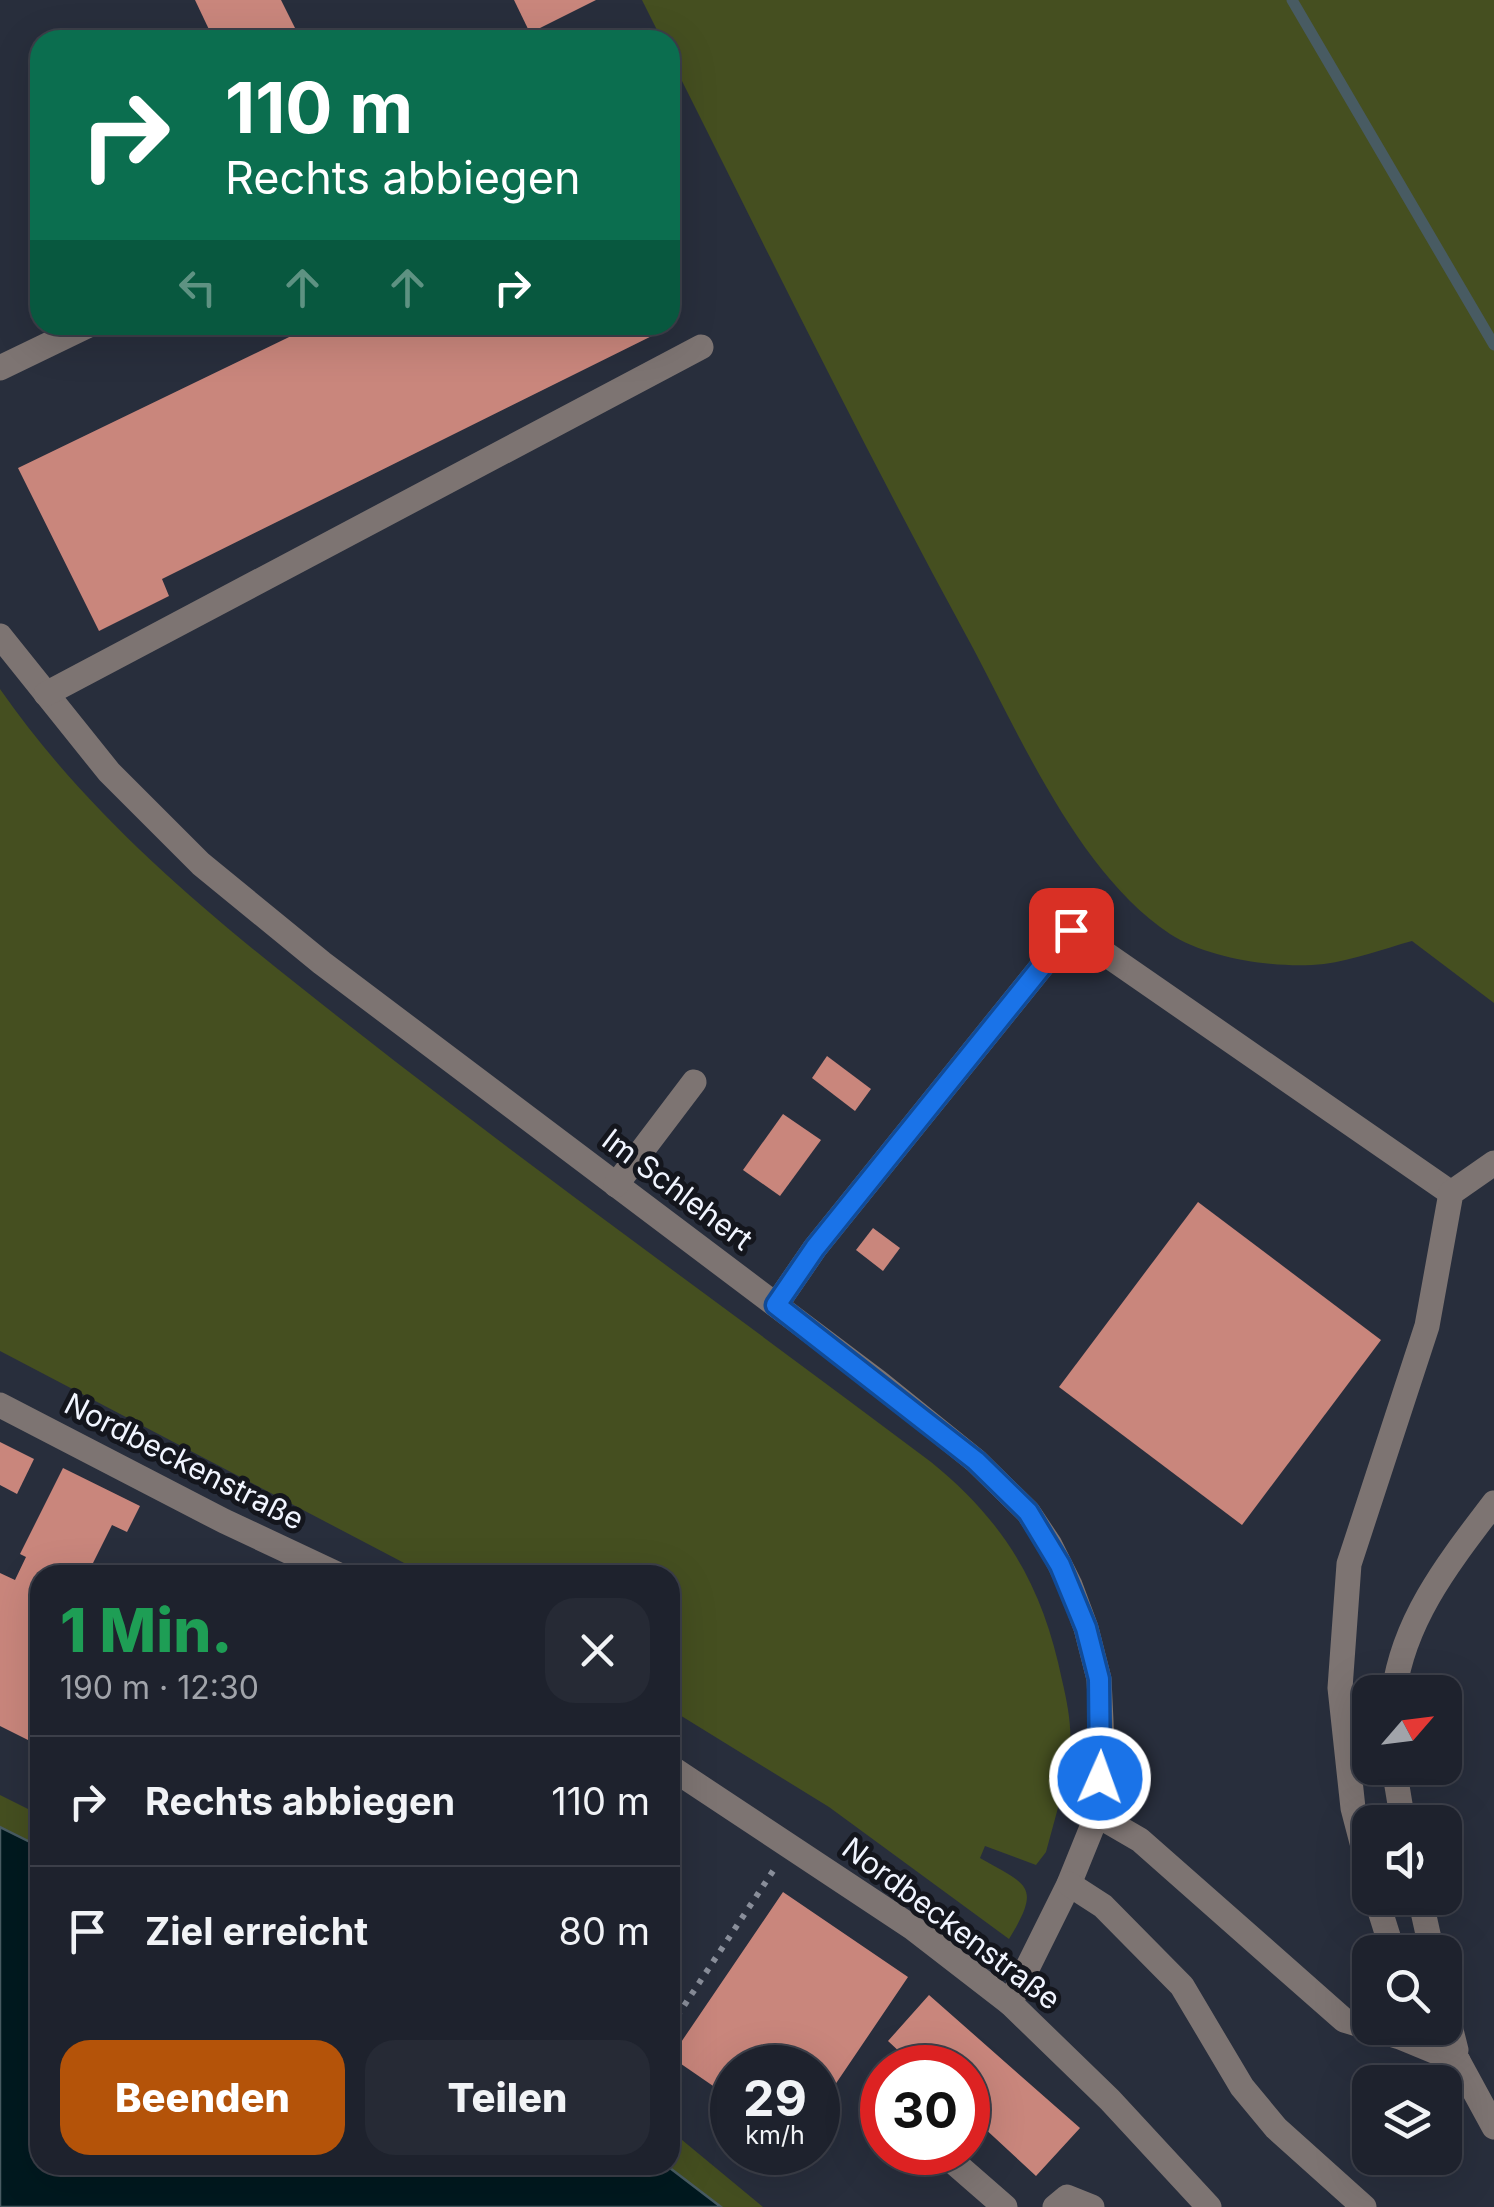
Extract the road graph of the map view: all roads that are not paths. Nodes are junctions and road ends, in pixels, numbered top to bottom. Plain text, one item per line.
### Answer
1 (68, 335) edge
2 (700, 346) dead end
3 (0, 368) edge
4 (0, 636) edge
5 (46, 694) junction
6 (694, 1082) dead end
7 (1494, 1163) edge
8 (616, 1184) junction
9 (1451, 1193) junction
10 (776, 1305) junction
11 (0, 1405) edge
12 (1494, 1503) edge
13 (318, 1565) edge
14 (1396, 1675) edge
15 (680, 1772) edge
16 (1353, 1805) edge
17 (1098, 1815) junction
18 (1069, 1884) junction
19 (1010, 2003) junction
20 (1445, 2045) edge
21 (1454, 2045) edge
22 (1458, 2061) junction
23 (1494, 2127) edge
24 (968, 2175) edge
25 (1192, 2200) edge
26 (1005, 2207) edge
27 (1055, 2207) edge
28 (1092, 2207) edge
29 (1364, 2207) edge

1 - 3 street
2 - 5 street
4 - 5 street, Im Schlehert
5 - 8 street, Im Schlehert
6 - 8 street
7 - 9 street
8 - 10 street, Im Schlehert
9 - 10 street
9 - 16 street
10 - 17 street, Im Schlehert
11 - 13 street, Nordbeckenstraße
12 - 14 street
15 - 19 street, Nordbeckenstraße
17 - 18 street, Im Schlehert
17 - 22 street
18 - 19 street, Im Schlehert
18 - 29 street
19 - 25 street, Nordbeckenstraße
20 - 22 street
21 - 22 street
22 - 23 street
24 - 26 street
27 - 28 street

